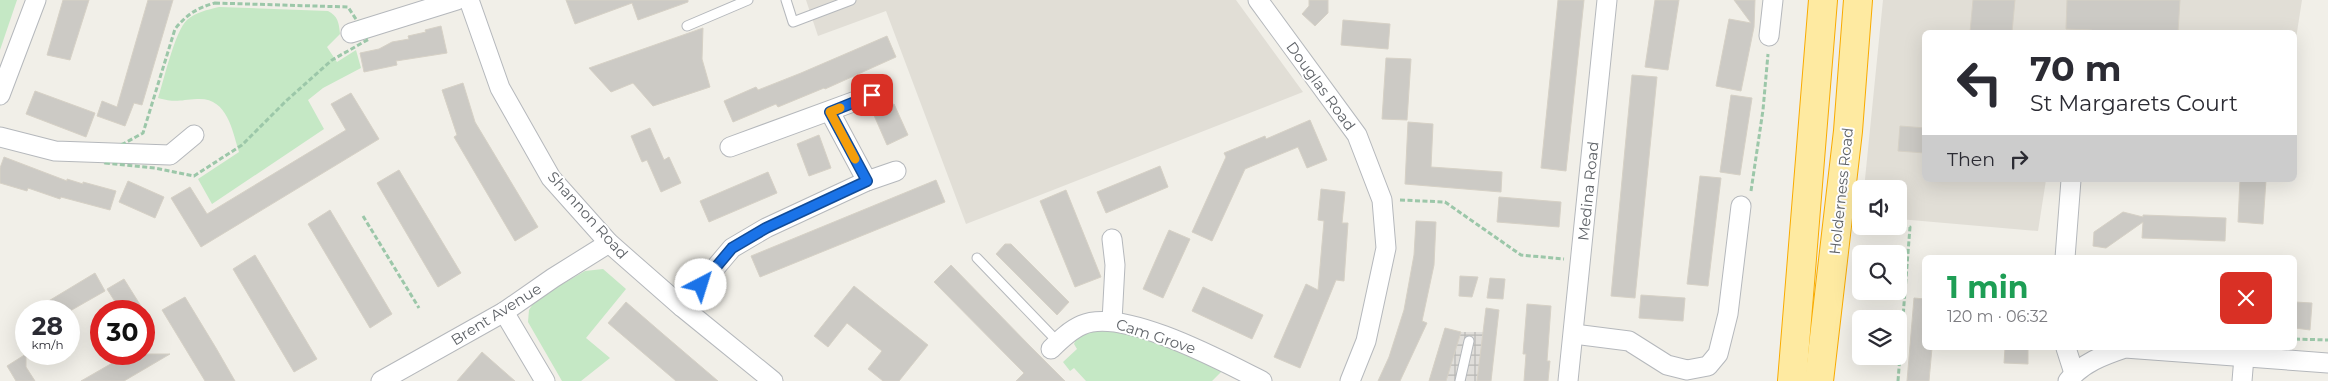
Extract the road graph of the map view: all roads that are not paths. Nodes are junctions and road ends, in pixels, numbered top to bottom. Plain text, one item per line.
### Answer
1 (36, 0) edge
2 (457, 0) edge
3 (469, 0) edge
4 (748, 0) edge
5 (786, 0) edge
6 (851, 0) edge
7 (1258, 0) edge
8 (1607, 0) edge
9 (1773, 0) edge
10 (1824, 0) edge
11 (1858, 0) edge
12 (687, 26) dead end
13 (358, 31) road end
14 (1769, 36) road end
15 (0, 94) edge
16 (872, 95) dead end
17 (830, 112) junction
18 (194, 135) dead end
19 (0, 136) edge
20 (730, 147) dead end
21 (896, 171) dead end
22 (867, 181) junction
23 (2071, 182) edge
24 (1745, 216) road end
25 (1112, 239) dead end
26 (609, 243) junction
27 (2065, 255) edge
28 (976, 258) dead end
29 (682, 307) junction
30 (504, 312) junction
31 (1112, 321) junction
32 (1574, 334) junction
33 (1468, 341) dead end
34 (1055, 345) joint
35 (2066, 350) edge
36 (2119, 350) edge
37 (2155, 350) edge
38 (2244, 356) junction
39 (2328, 363) edge
40 (1691, 376) edge
41 (2071, 377) edge
42 (381, 381) edge
43 (545, 381) edge
44 (774, 381) edge
45 (1262, 381) edge
46 (1350, 381) edge
47 (1460, 381) edge
48 (1568, 381) edge
49 (1792, 381) edge
50 (1819, 381) edge
51 (2242, 381) edge

1 - 15 street
2 - 13 street
3 - 26 street, Shannon Road
4 - 12 lane
5 - 6 lane
7 - 46 street, Douglas Road
8 - 32 street, Medina Road
9 - 14 street
10 - 49 highway
11 - 50 highway, Holderness Road
16 - 17 street
17 - 20 street
17 - 22 street
18 - 19 street
21 - 22 street
22 - 29 street
23 - 27 street
24 - 40 street
25 - 31 street
26 - 29 street, Shannon Road
26 - 30 street, Brent Avenue
28 - 34 lane
29 - 44 street, Shannon Road
30 - 42 street, Brent Avenue
30 - 43 street
31 - 34 street, Cam Grove
31 - 45 street, Cam Grove
32 - 40 street
32 - 48 street, Medina Road
33 - 47 lane
35 - 41 street
36 - 41 street
37 - 38 street
38 - 39 street
38 - 51 street

